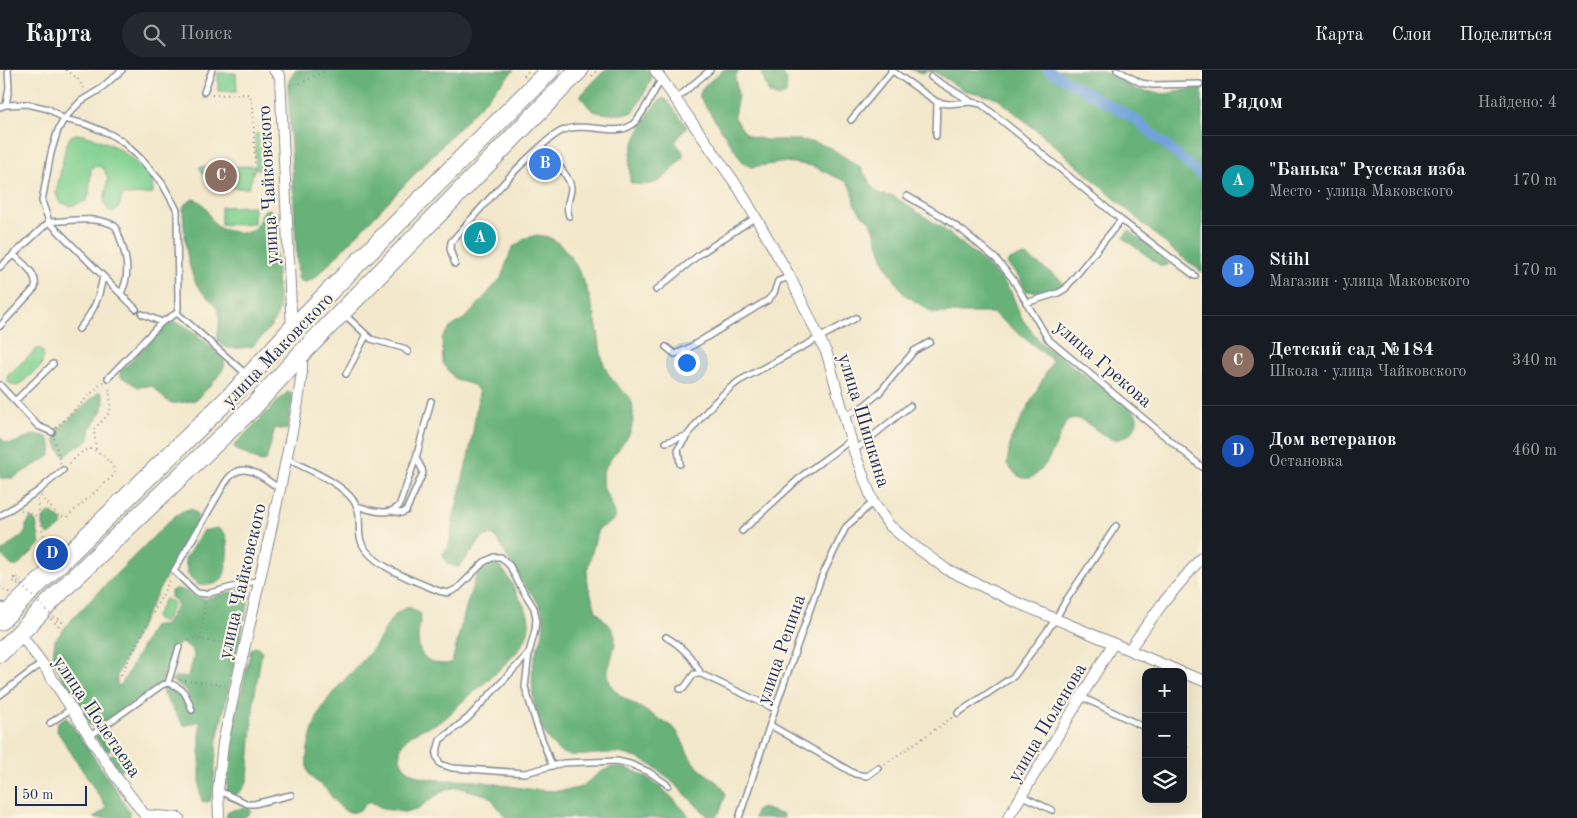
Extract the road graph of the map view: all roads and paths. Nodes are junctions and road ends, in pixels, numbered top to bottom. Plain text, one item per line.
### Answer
1 (8, 70) edge
2 (66, 70) edge
3 (122, 70) edge
4 (212, 70) edge
5 (327, 70) edge
6 (550, 70) edge
7 (579, 70) edge
8 (655, 70) edge
9 (710, 70) edge
10 (892, 70) edge
11 (1117, 70) edge
12 (280, 76) edge
13 (931, 77) dead end
14 (662, 80) junction
15 (1200, 84) dead end
16 (204, 92) joint
17 (90, 96) junction
18 (676, 99) junction
19 (937, 102) junction
20 (970, 102) junction
21 (6, 105) junction
22 (0, 107) edge
23 (64, 119) junction
24 (851, 120) dead end
25 (936, 136) dead end
26 (541, 146) junction
27 (255, 166) dead end
28 (907, 196) dead end
29 (568, 216) dead end
30 (756, 217) junction
31 (1122, 220) junction
32 (49, 222) junction
33 (13, 254) junction
34 (455, 264) dead end
35 (0, 267) edge
36 (103, 276) junction
37 (790, 276) junction
38 (1195, 276) dead end
39 (656, 290) dead end
40 (121, 293) junction
41 (1026, 303) junction
42 (136, 309) dead end
43 (342, 312) junction
44 (177, 313) junction
45 (142, 314) dead end
46 (856, 318) dead end
47 (162, 322) junction
48 (0, 326) edge
49 (79, 329) dead end
50 (292, 329) junction
51 (366, 336) junction
52 (820, 337) junction
53 (930, 342) dead end
54 (666, 347) dead end
55 (408, 352) dead end
56 (302, 353) junction
57 (53, 364) dead end
58 (346, 374) dead end
59 (249, 377) junction
60 (108, 378) junction
61 (0, 385) edge
62 (15, 401) junction
63 (431, 401) dead end
64 (910, 406) dead end
65 (845, 416) junction
66 (52, 432) junction
67 (686, 436) junction
68 (851, 440) junction
69 (666, 442) dead end
70 (96, 449) junction
71 (854, 451) junction
72 (286, 458) junction
73 (416, 458) junction
74 (60, 460) dead end
75 (680, 464) dead end
76 (1202, 467) edge
77 (63, 470) joint
78 (280, 489) junction
79 (36, 492) junction
80 (873, 502) junction
81 (15, 506) junction
82 (357, 506) junction
83 (391, 511) junction
84 (0, 516) edge
85 (40, 517) junction
86 (1116, 526) dead end
87 (742, 531) dead end
88 (55, 550) dead end
89 (1202, 557) edge
90 (174, 571) junction
91 (14, 578) junction
92 (259, 579) junction
93 (23, 582) dead end
94 (19, 586) dead end
95 (0, 587) edge
96 (4, 591) junction
97 (13, 592) dead end
98 (0, 594) edge
99 (206, 594) junction
100 (2, 610) edge
101 (56, 615) dead end
102 (51, 619) dead end
103 (1055, 620) junction
104 (60, 624) junction
105 (20, 634) junction
106 (666, 637) dead end
107 (201, 640) junction
108 (1113, 644) junction
109 (244, 645) junction
110 (179, 647) joint
111 (1129, 650) junction
112 (0, 653) edge
113 (529, 653) junction
114 (42, 663) junction
115 (1172, 668) edge
116 (701, 674) junction
117 (1187, 674) edge
118 (121, 675) dead end
119 (1202, 680) edge
120 (168, 683) junction
121 (235, 686) junction
122 (680, 690) dead end
123 (0, 695) edge
124 (1082, 697) junction
125 (71, 708) junction
126 (775, 709) junction
127 (192, 710) dead end
128 (958, 713) joint
129 (50, 723) dead end
130 (770, 725) junction
131 (1142, 726) edge
132 (90, 737) junction
133 (120, 747) dead end
134 (108, 754) dead end
135 (552, 766) junction
136 (878, 768) joint
137 (668, 785) dead end
138 (218, 790) junction
139 (292, 795) dead end
140 (1022, 796) junction
141 (1052, 810) dead end
142 (144, 817) edge
143 (179, 818) edge
144 (218, 818) edge
145 (739, 818) edge
146 (1008, 818) edge

1 - 21 lane
2 - 17 path
3 - 17 lane
4 - 16 lane
5 - 12 path
6 - 50 highway, улица Маковского
7 - 43 highway, улица Маковского
8 - 14 street, улица Шишкина
9 - 18 lane
10 - 19 lane
10 - 24 lane
11 - 15 lane
12 - 50 street, улица Чайковского
13 - 20 lane
14 - 18 street, улица Шишкина
14 - 26 lane
16 - 27 path
17 - 23 lane
18 - 30 street, улица Шишкина
19 - 20 lane
19 - 25 lane
20 - 31 lane
21 - 22 lane
21 - 23 lane
23 - 32 lane
23 - 44 lane
26 - 29 lane
26 - 34 lane
28 - 41 lane, улица Грекова
30 - 37 street, улица Шишкина
30 - 39 lane
31 - 38 lane
31 - 41 lane
32 - 33 lane
32 - 36 lane
32 - 40 lane
33 - 35 lane
33 - 48 lane
36 - 40 lane
36 - 49 lane
37 - 52 street, улица Шишкина
37 - 54 lane
40 - 42 lane
41 - 76 lane, улица Грекова
43 - 51 lane
43 - 56 highway, улица Маковского
44 - 47 lane
44 - 59 lane
45 - 47 lane
46 - 52 lane
47 - 60 lane
50 - 59 highway, улица Маковского
51 - 55 lane
51 - 58 lane
52 - 65 street, улица Шишкина
52 - 67 lane
53 - 65 lane
56 - 72 street, улица Чайковского
56 - 105 highway, улица Маковского
57 - 62 lane
59 - 100 highway, улица Маковского
60 - 66 path
60 - 70 path
61 - 62 lane
62 - 66 lane
63 - 73 lane
64 - 71 lane
65 - 68 street, улица Шишкина
66 - 74 path
67 - 69 lane
67 - 75 lane
68 - 71 street, улица Шишкина
68 - 87 lane
70 - 77 path
70 - 79 path
71 - 80 street, улица Шишкина
72 - 78 street, улица Чайковского
72 - 82 lane
73 - 83 lane
73 - 83 lane
77 - 79 lane
78 - 90 lane
78 - 92 street, улица Чайковского
79 - 81 lane
79 - 85 path
80 - 103 street, улица Шишкина
80 - 126 lane, улица Репина
81 - 84 lane
81 - 85 path
82 - 83 lane
82 - 113 lane
85 - 88 path
86 - 103 lane
89 - 111 street
90 - 99 lane
90 - 118 path
91 - 93 path
91 - 94 path
91 - 104 path, bridge
92 - 99 lane
92 - 109 street, улица Чайковского
95 - 96 path
96 - 97 path
96 - 98 path
99 - 107 path
101 - 104 path
102 - 104 path
103 - 108 street, улица Шишкина
103 - 128 lane
105 - 112 highway, улица Маковского
105 - 114 street, улица Полетаева
106 - 116 lane
107 - 109 path
107 - 110 path
108 - 111 street, улица Шишкина
108 - 124 street, улица Поленова
109 - 121 street, улица Чайковского
110 - 120 lane
111 - 115 street, улица Шишкина
113 - 135 lane
113 - 135 lane
114 - 123 lane
114 - 125 street, улица Полетаева
116 - 122 lane
116 - 126 lane
117 - 119 street, улица Шишкина
120 - 121 path
120 - 127 lane
120 - 132 lane
121 - 138 street, улица Чайковского
124 - 131 lane
124 - 140 street, улица Поленова
125 - 129 lane
125 - 132 street, улица Полетаева
126 - 130 lane, улица Репина
128 - 136 path
130 - 136 lane
130 - 145 lane, улица Репина
132 - 142 street, улица Полетаева
133 - 134 path
135 - 137 lane
138 - 139 lane
138 - 144 street, улица Чайковского
140 - 141 lane
140 - 146 street, улица Поленова
142 - 143 street

